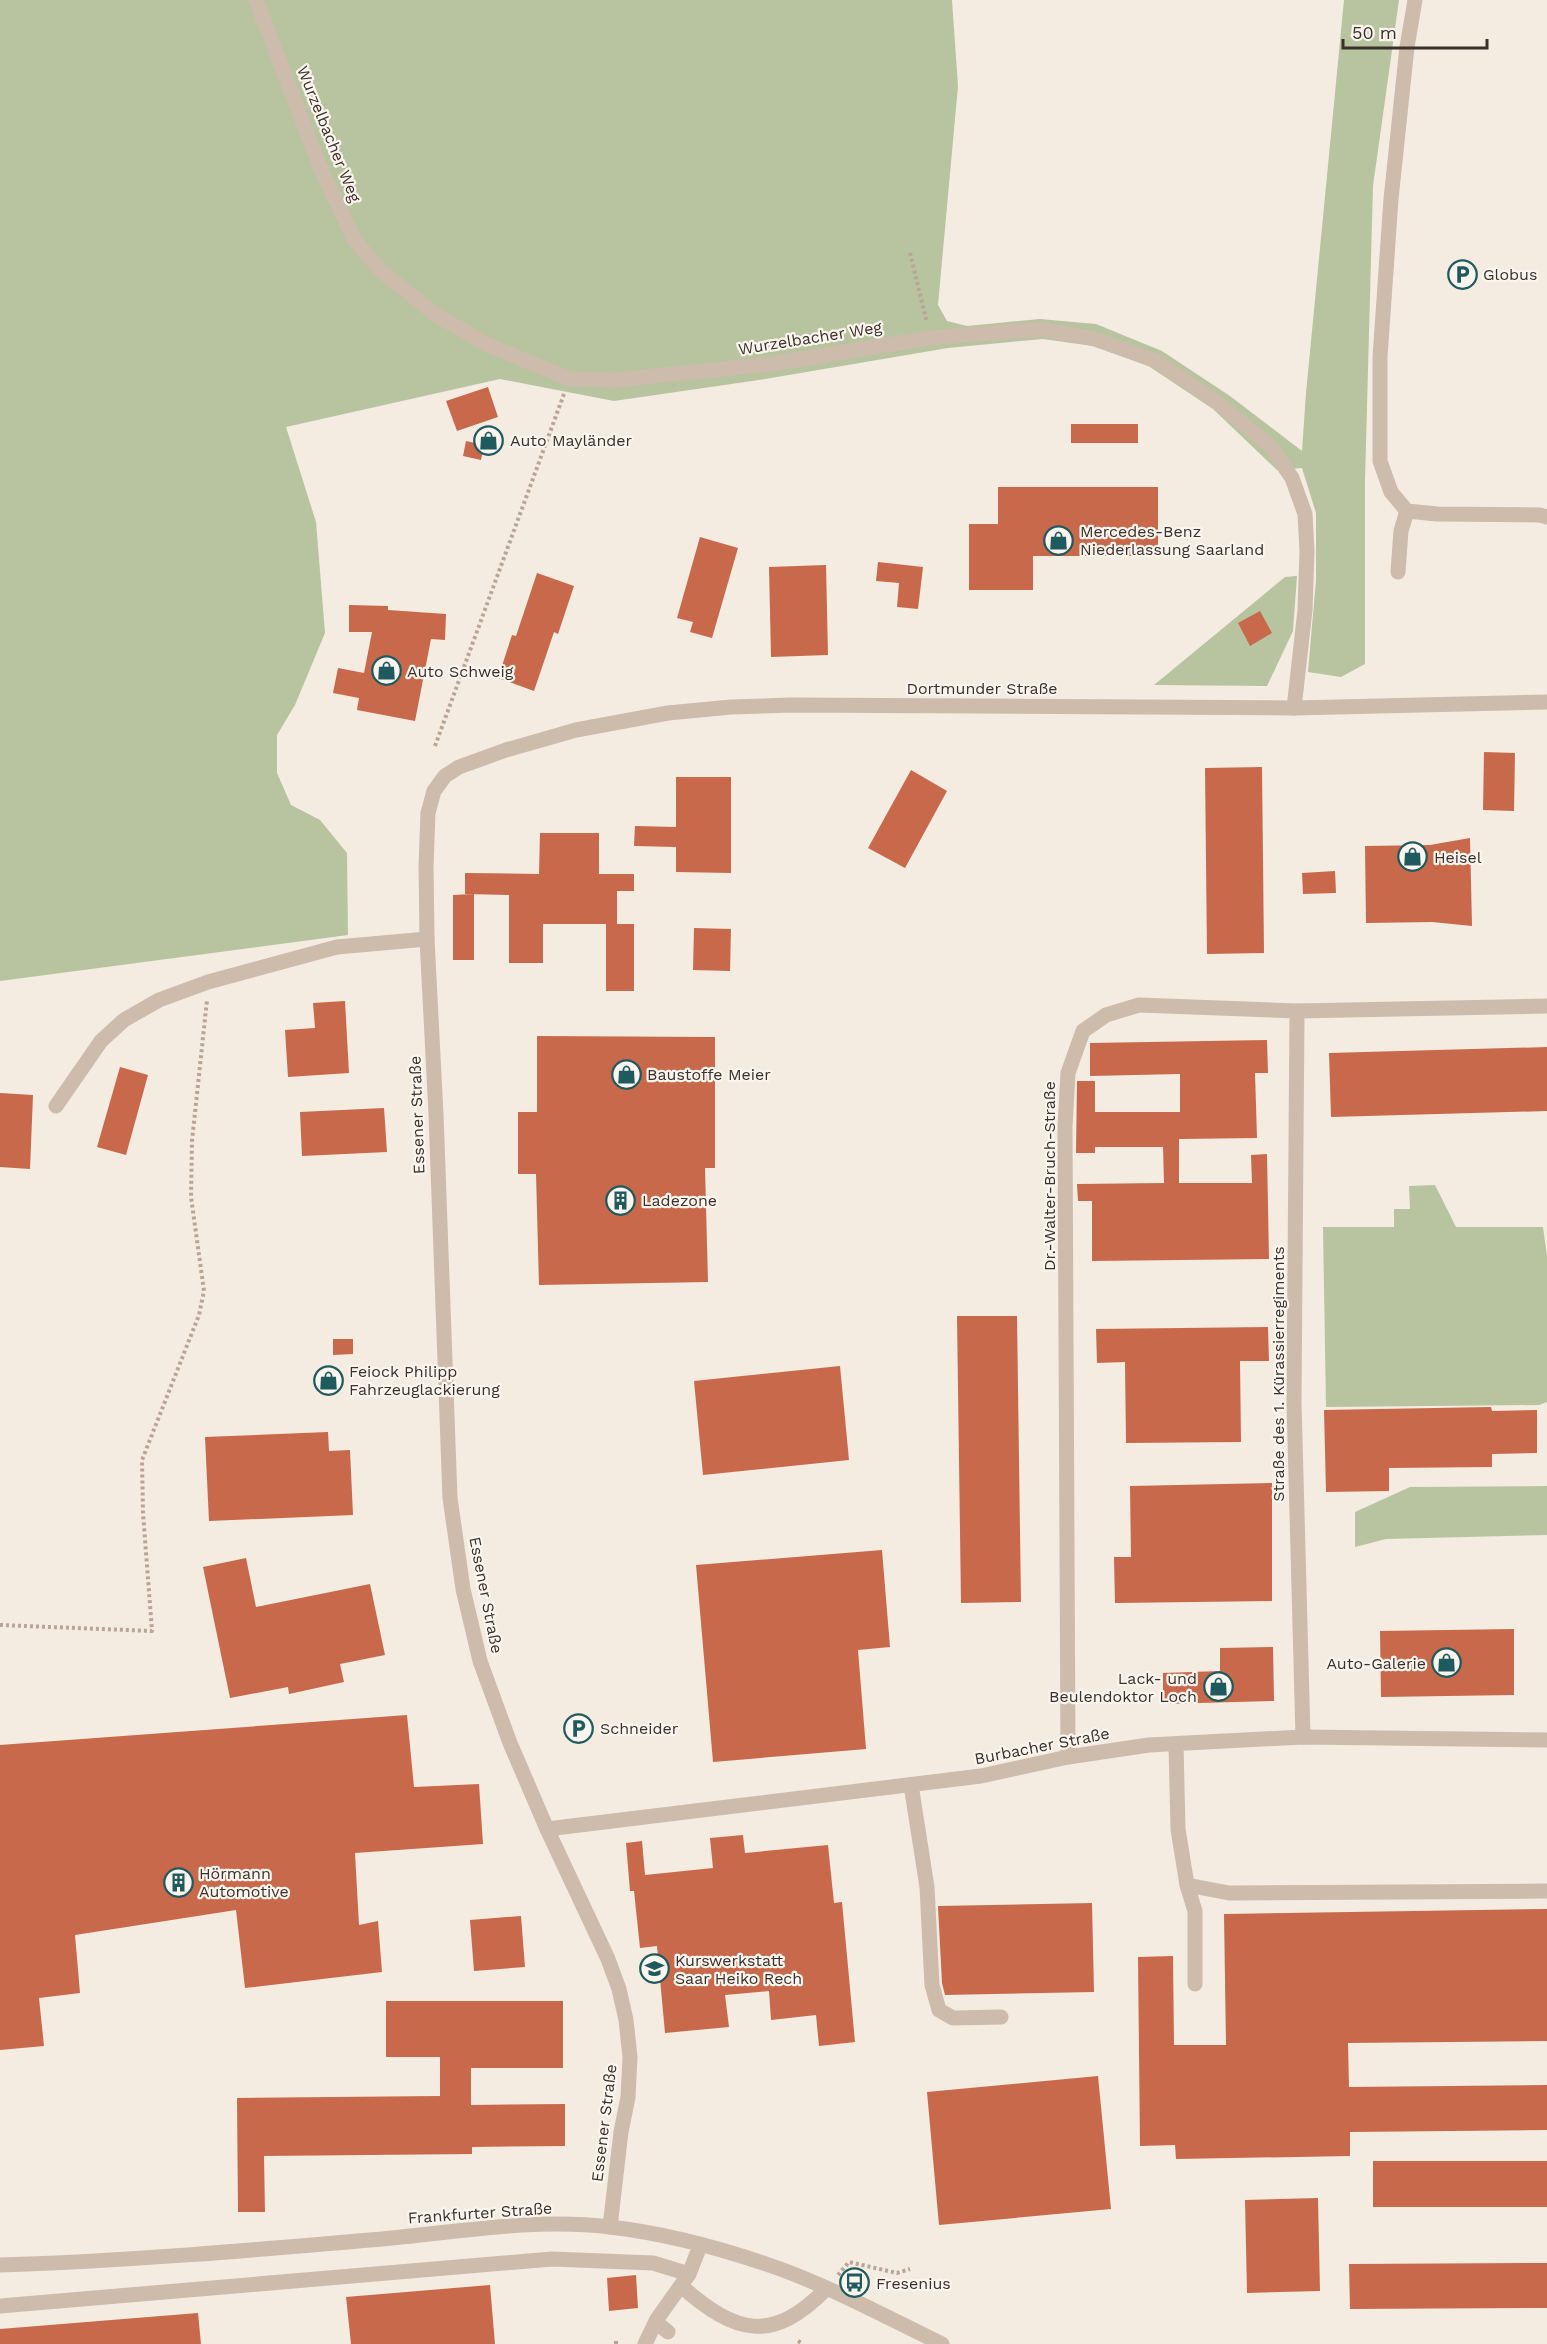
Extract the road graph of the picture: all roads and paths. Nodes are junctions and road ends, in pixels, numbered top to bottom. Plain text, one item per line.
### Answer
1 (256, 0) edge
2 (1415, 0) edge
3 (910, 254) dead end
4 (930, 338) junction
5 (570, 380) junction
6 (1407, 511) junction
7 (1547, 517) edge
8 (1398, 572) dead end
9 (1547, 702) edge
10 (1293, 708) junction
11 (435, 746) dead end
12 (434, 791) joint
13 (427, 939) junction
14 (208, 982) junction
15 (1547, 1006) edge
16 (1297, 1011) junction
17 (56, 1106) dead end
18 (0, 1625) edge
19 (1303, 1737) junction
20 (1547, 1740) edge
21 (1176, 1744) junction
22 (1068, 1757) junction
23 (911, 1785) junction
24 (547, 1829) junction
25 (1187, 1885) junction
26 (1547, 1891) edge
27 (1195, 1984) dead end
28 (1001, 2017) dead end
29 (610, 2227) junction
30 (700, 2246) junction
31 (0, 2265) edge
32 (910, 2269) dead end
33 (839, 2274) dead end
34 (685, 2280) junction
35 (826, 2289) junction
36 (0, 2306) edge
37 (656, 2322) junction
38 (668, 2332) dead end
39 (645, 2344) edge
40 (942, 2344) edge

1 - 5 street, Wurzelbacher Weg
2 - 6 street
3 - 4 path
4 - 5 street, Wurzelbacher Weg
4 - 10 street, Wurzelbacher Weg
5 - 11 path
6 - 7 street
6 - 8 street
9 - 10 street, Dortmunder Straße
10 - 12 street, Dortmunder Straße
12 - 13 street, Essener Straße
13 - 14 street
13 - 24 street, Essener Straße
14 - 17 street
14 - 18 path
15 - 16 street, Dr.-Walter-Bruch-Straße
16 - 19 street, Straße des 1. Kürassierregiments
16 - 22 street, Dr.-Walter-Bruch-Straße
19 - 20 street, Burbacher Straße
19 - 21 street, Burbacher Straße
21 - 22 street, Burbacher Straße
21 - 25 street
22 - 23 street, Burbacher Straße
23 - 24 street, Burbacher Straße
23 - 28 street
24 - 29 street, Essener Straße
25 - 26 street
25 - 27 street
29 - 30 street, Frankfurter Straße
29 - 31 street, Frankfurter Straße
30 - 34 street
30 - 35 street, Frankfurter Straße
32 - 33 path
34 - 35 street
34 - 36 street
34 - 37 street
35 - 40 street, Frankfurter Straße
37 - 38 street
37 - 39 street

